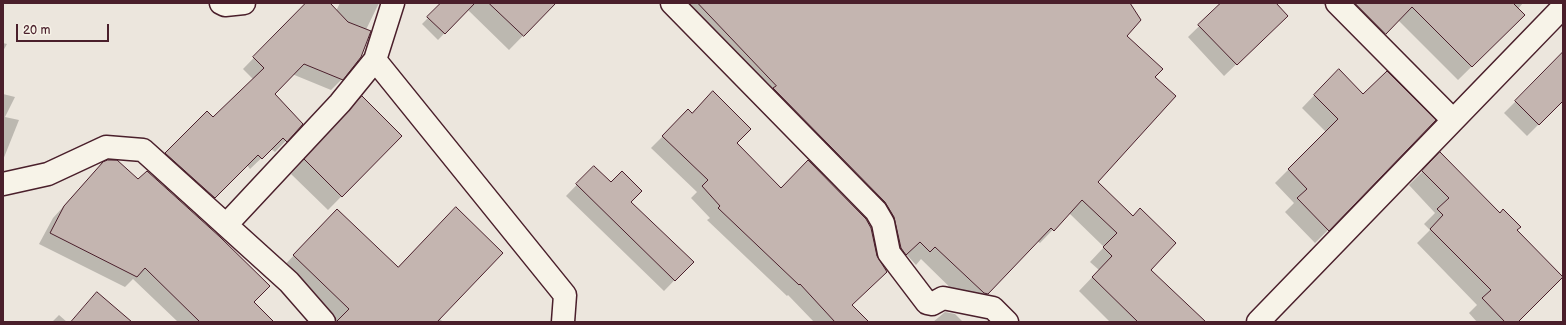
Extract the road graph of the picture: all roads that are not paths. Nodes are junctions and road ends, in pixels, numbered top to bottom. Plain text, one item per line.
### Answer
1 (221, 3) edge
2 (244, 3) edge
3 (393, 3) edge
4 (672, 3) edge
5 (1337, 3) edge
6 (1563, 7) edge
7 (375, 60) junction
8 (1453, 120) junction
9 (3, 184) edge
10 (226, 225) junction
11 (324, 322) edge
12 (563, 322) edge
13 (1007, 322) edge
14 (1258, 322) edge

1 - 2 street
3 - 7 street
4 - 13 street
5 - 8 street
6 - 8 street
7 - 10 street
7 - 12 street
8 - 14 street
9 - 10 street
10 - 11 street

